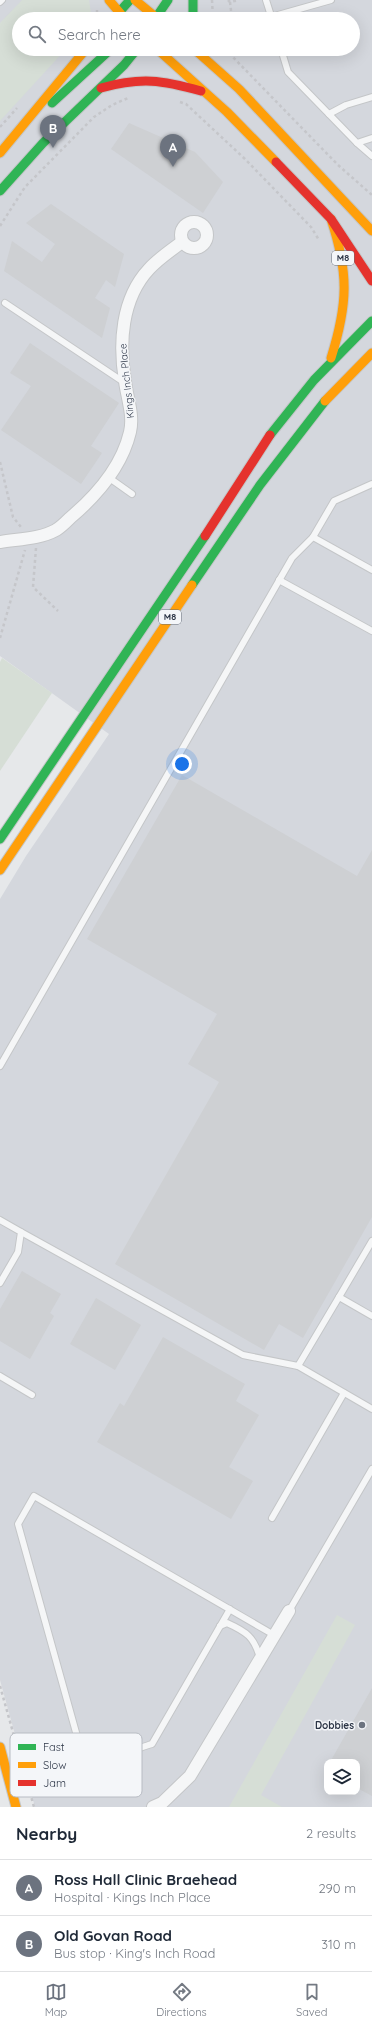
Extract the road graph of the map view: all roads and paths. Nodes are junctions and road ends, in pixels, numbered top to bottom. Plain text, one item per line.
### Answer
1 (109, 0) edge
2 (130, 0) edge
3 (135, 0) edge
4 (168, 0) edge
5 (193, 0) edge
6 (212, 0) edge
7 (239, 0) edge
8 (266, 0) edge
9 (331, 0) edge
10 (229, 1) edge
11 (116, 12) edge
12 (122, 12) edge
13 (148, 12) edge
14 (160, 12) edge
15 (193, 12) edge
16 (212, 12) edge
17 (231, 12) edge
18 (270, 12) edge
19 (292, 12) edge
20 (80, 56) edge
21 (103, 56) edge
22 (131, 56) edge
23 (165, 56) edge
24 (203, 56) edge
25 (233, 56) edge
26 (283, 56) edge
27 (98, 88) junction
28 (206, 92) junction
29 (134, 97) dead end
30 (372, 97) edge
31 (179, 101) dead end
32 (329, 114) junction
33 (372, 138) edge
34 (13, 139) junction
35 (357, 143) junction
36 (0, 153) edge
37 (372, 156) edge
38 (0, 191) edge
39 (372, 195) edge
40 (331, 219) junction
41 (369, 224) edge
42 (0, 226) edge
43 (372, 231) edge
44 (320, 241) dead end
45 (182, 242) dead end
46 (372, 281) edge
47 (5, 302) dead end
48 (372, 322) edge
49 (372, 353) edge
50 (329, 363) junction
51 (365, 371) dead end
52 (351, 373) junction
53 (125, 383) junction
54 (108, 477) junction
55 (372, 484) edge
56 (132, 494) dead end
57 (313, 537) junction
58 (0, 542) edge
59 (372, 570) edge
60 (279, 580) junction
61 (372, 631) edge
62 (0, 839) edge
63 (0, 870) edge
64 (0, 1066) edge
65 (0, 1220) edge
66 (21, 1232) junction
67 (372, 1241) edge
68 (0, 1283) edge
69 (339, 1297) junction
70 (372, 1316) edge
71 (298, 1366) junction
72 (0, 1376) edge
73 (344, 1393) junction
74 (32, 1395) dead end
75 (372, 1409) edge
76 (372, 1470) edge
77 (272, 1518) dead end
78 (230, 1609) junction
79 (289, 1611) joint
80 (220, 1626) junction
81 (274, 1635) junction
82 (260, 1658) junction
83 (75, 1733) edge
84 (0, 1747) edge
85 (142, 1747) edge
86 (10, 1784) edge
87 (13, 1797) edge
88 (16, 1807) edge
89 (153, 1807) edge

1 - 11 main road
2 - 12 main road
3 - 13 main road
4 - 14 main road
5 - 15 main road
6 - 16 path
7 - 10 path
8 - 18 lane
9 - 19 lane
10 - 17 path
20 - 34 main road
21 - 34 main road
22 - 27 main road
23 - 28 main road
24 - 41 main road
25 - 39 path
26 - 32 lane
27 - 28 main road
27 - 38 main road
28 - 40 main road
29 - 42 path
30 - 32 lane
31 - 44 path
32 - 35 lane
33 - 35 lane
34 - 36 main road
35 - 37 lane
40 - 46 main road
40 - 50 main road, M8
41 - 43 main road
45 - 53 street, Kings Inch Place
47 - 53 lane
48 - 50 main road, M8
49 - 52 main road, M8
50 - 62 main road, M8
51 - 52 main road
52 - 63 main road, M8
53 - 54 street, Kings Inch Place
54 - 56 lane
54 - 58 street, Kings Inch Place
55 - 57 lane
57 - 59 lane
57 - 60 lane
60 - 61 lane
60 - 64 lane
65 - 66 lane
66 - 68 lane
66 - 71 lane
67 - 69 lane
69 - 70 lane
69 - 71 lane
71 - 73 lane
72 - 74 lane
73 - 75 lane
73 - 77 lane
76 - 79 lane
78 - 80 lane
78 - 81 lane
78 - 83 lane
79 - 81 street
80 - 82 lane
80 - 85 lane
81 - 82 street
82 - 89 street
84 - 86 main road
87 - 88 main road

